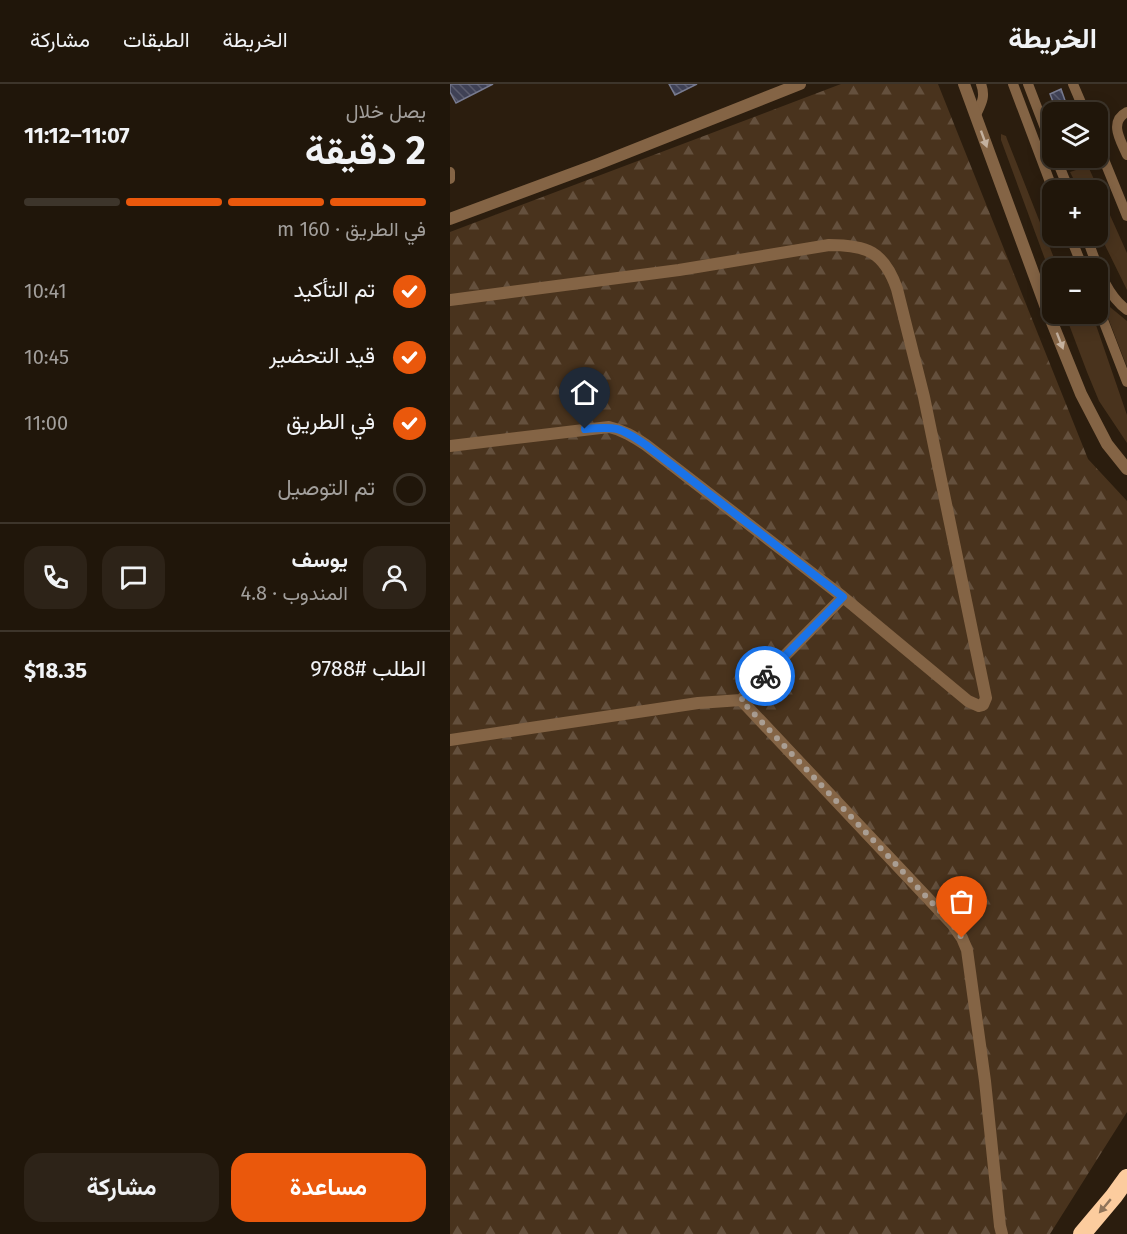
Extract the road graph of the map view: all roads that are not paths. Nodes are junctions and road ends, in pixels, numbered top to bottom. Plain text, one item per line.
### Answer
1 (800, 84) edge
2 (964, 84) edge
3 (981, 84) edge
4 (1012, 84) edge
5 (1028, 84) edge
6 (1073, 84) edge
7 (1081, 102) edge
8 (1127, 112) edge
9 (976, 116) junction
10 (1042, 120) edge
11 (1124, 142) edge
12 (1127, 155) edge
13 (1107, 168) edge
14 (450, 172) edge
15 (450, 179) edge
16 (1049, 180) edge
17 (1127, 216) edge
18 (450, 219) edge
19 (1108, 288) edge
20 (450, 300) edge
21 (1127, 310) edge
22 (1105, 324) edge
23 (1127, 382) edge
24 (450, 446) edge
25 (1127, 469) edge
26 (843, 597) junction
27 (741, 700) junction
28 (450, 740) edge
29 (1127, 1178) edge
30 (1002, 1234) edge
31 (1082, 1234) edge

1 - 18 street
2 - 9 street
3 - 9 lane
4 - 16 lane
5 - 10 lane
6 - 7 lane
8 - 11 lane
9 -> 25 street
11 - 12 lane
13 - 17 lane
14 - 15 lane
19 - 21 lane
20 - 26 street
22 - 23 lane
24 - 26 street
26 - 27 street
27 - 28 street
27 - 30 street
29 -> 31 highway

